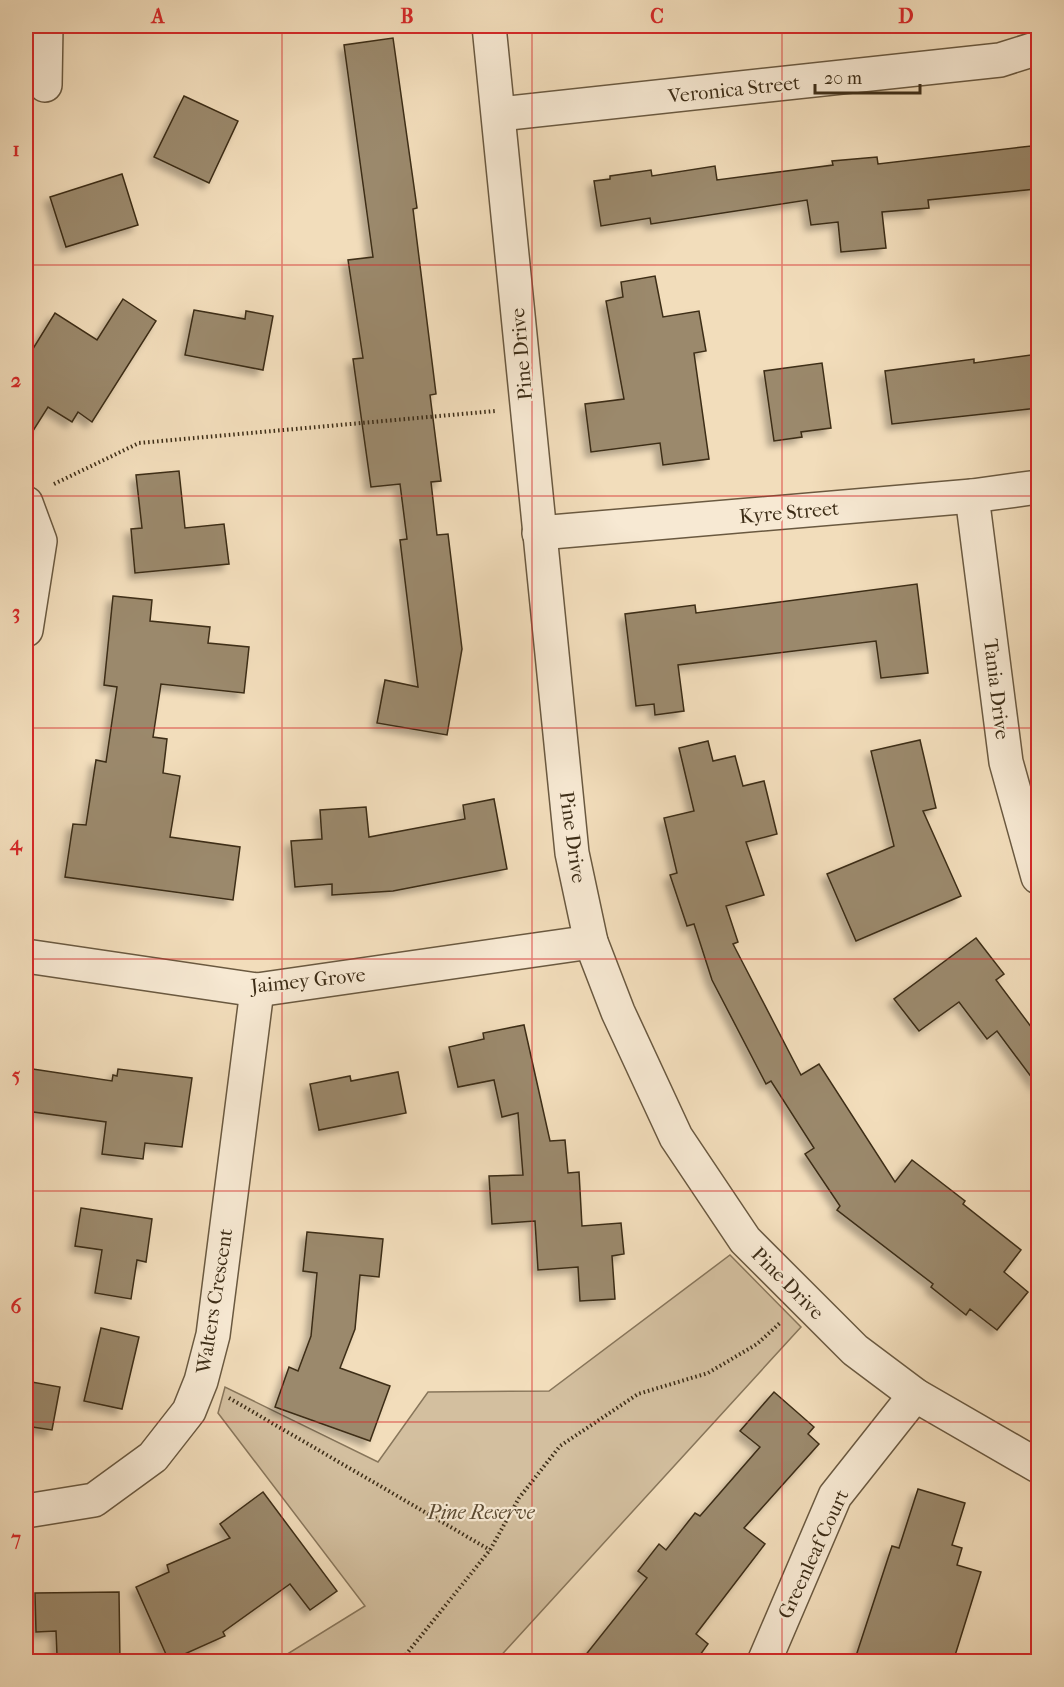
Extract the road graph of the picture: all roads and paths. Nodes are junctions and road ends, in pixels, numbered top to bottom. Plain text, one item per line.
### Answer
1 (46, 26) edge
2 (489, 26) edge
3 (1038, 48) edge
4 (45, 85) dead end
5 (499, 114) junction
6 (526, 408) junction
7 (1038, 487) edge
8 (36, 495) edge
9 (972, 496) junction
10 (539, 533) junction
11 (26, 630) edge
12 (1038, 877) edge
13 (591, 942) junction
14 (26, 956) edge
15 (257, 990) junction
16 (804, 1300) junction
17 (201, 1381) junction
18 (915, 1395) junction
19 (1038, 1466) edge
20 (26, 1511) edge
21 (490, 1550) junction
22 (400, 1662) edge
23 (764, 1662) edge

1 - 4 street
2 - 5 street, Pine Drive
3 - 5 street, Veronica Street
5 - 6 street, Pine Drive
6 - 8 path
6 - 10 street, Pine Drive
7 - 9 street, Kyre Street
8 - 11 street
9 - 10 street, Kyre Street
9 - 12 street, Tania Drive
10 - 13 street, Pine Drive
13 - 15 street, Jaimey Grove
13 - 16 street, Pine Drive
14 - 15 street, Jaimey Grove
15 - 17 street, Walters Crescent
16 - 18 street, Pine Drive
16 - 21 path
17 - 20 street, Walters Crescent
17 - 21 path
18 - 19 street, Pine Drive
18 - 23 street, Greenleaf Court
21 - 22 path

